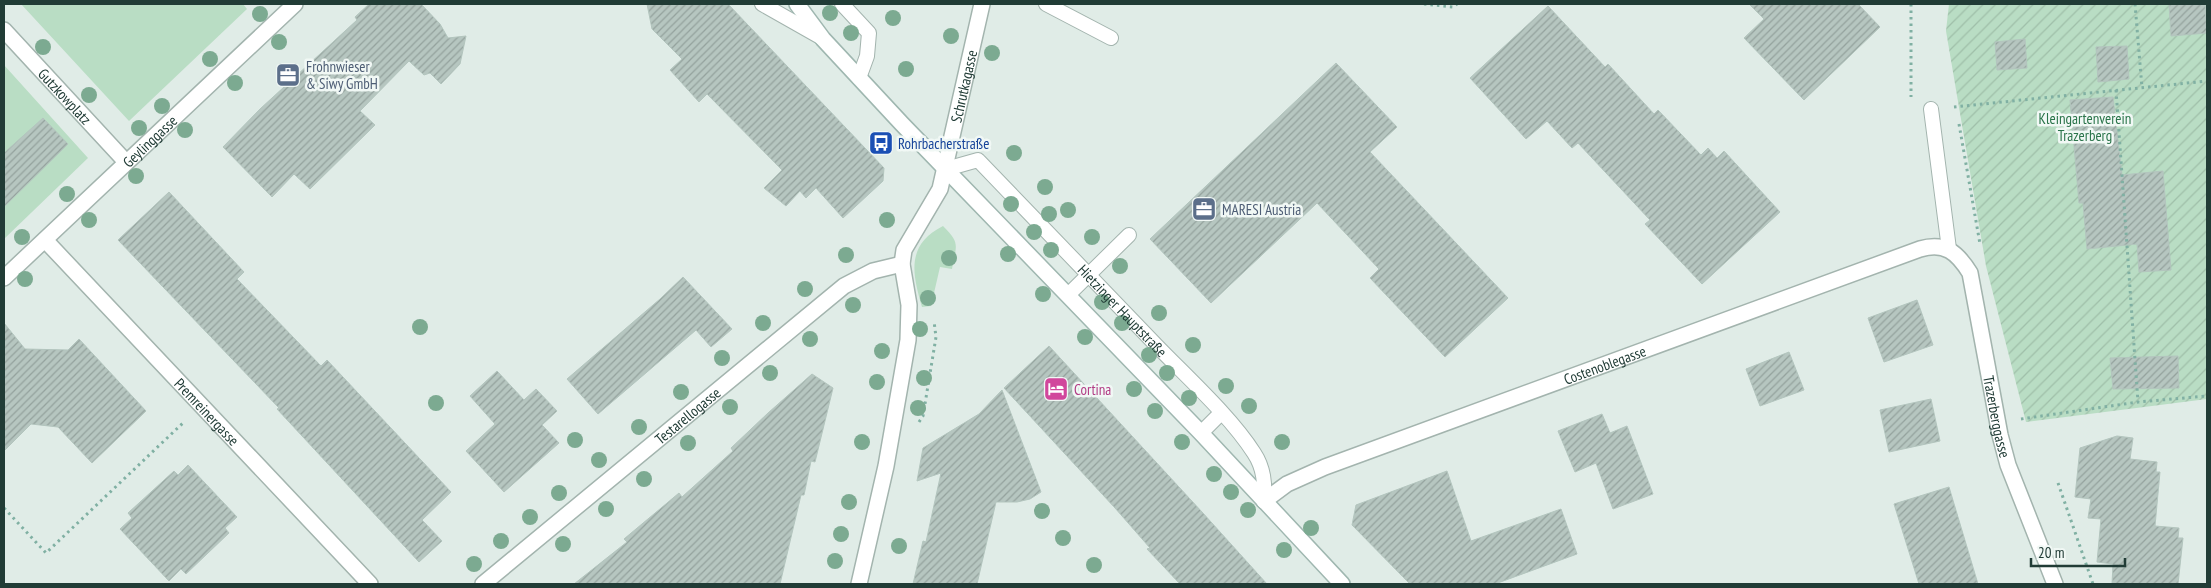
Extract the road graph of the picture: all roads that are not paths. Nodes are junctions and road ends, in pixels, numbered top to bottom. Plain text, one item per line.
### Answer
1 (295, 4) edge
2 (762, 4) edge
3 (797, 4) edge
4 (842, 4) edge
5 (982, 4) edge
6 (1046, 4) edge
7 (4, 30) edge
8 (1111, 38) dead end
9 (822, 39) junction
10 (860, 78) junction
11 (1931, 109) dead end
12 (126, 162) junction
13 (946, 169) junction
14 (1129, 235) dead end
15 (45, 240) junction
16 (1948, 249) junction
17 (902, 264) junction
18 (1089, 275) junction
19 (4, 278) edge
20 (1068, 295) junction
21 (1221, 413) junction
22 (1201, 433) junction
23 (1264, 501) junction
24 (370, 584) edge
25 (483, 584) edge
26 (858, 584) edge
27 (1342, 584) edge
28 (2056, 584) edge

1 - 12 street, Geylinggasse
2 - 9 lane, Hietzinger Hauptstraße
3 - 9 street, Hietzinger Hauptstraße
4 - 10 lane
5 - 13 street, Schrutkagasse
6 - 8 lane
7 - 12 street, Gutzkowplatz
9 - 10 street, Hietzinger Hauptstraße
10 - 13 street, Hietzinger Hauptstraße
11 - 16 lane
12 - 15 street, Geylinggasse
13 - 17 street
13 - 18 lane, Hietzinger Hauptstraße
13 - 20 street, Hietzinger Hauptstraße
14 - 18 lane
15 - 19 street, Geylinggasse
15 - 24 street, Premreinergasse
16 - 23 street, Costenoblegasse
16 - 28 street, Trazerberggasse
17 - 25 street, Testarellogasse
17 - 26 street
18 - 20 lane
18 - 21 lane, Hietzinger Hauptstraße
20 - 22 street, Hietzinger Hauptstraße
21 - 22 lane
21 - 23 lane, Hietzinger Hauptstraße
22 - 23 street, Hietzinger Hauptstraße
23 - 27 street, Hietzinger Hauptstraße

